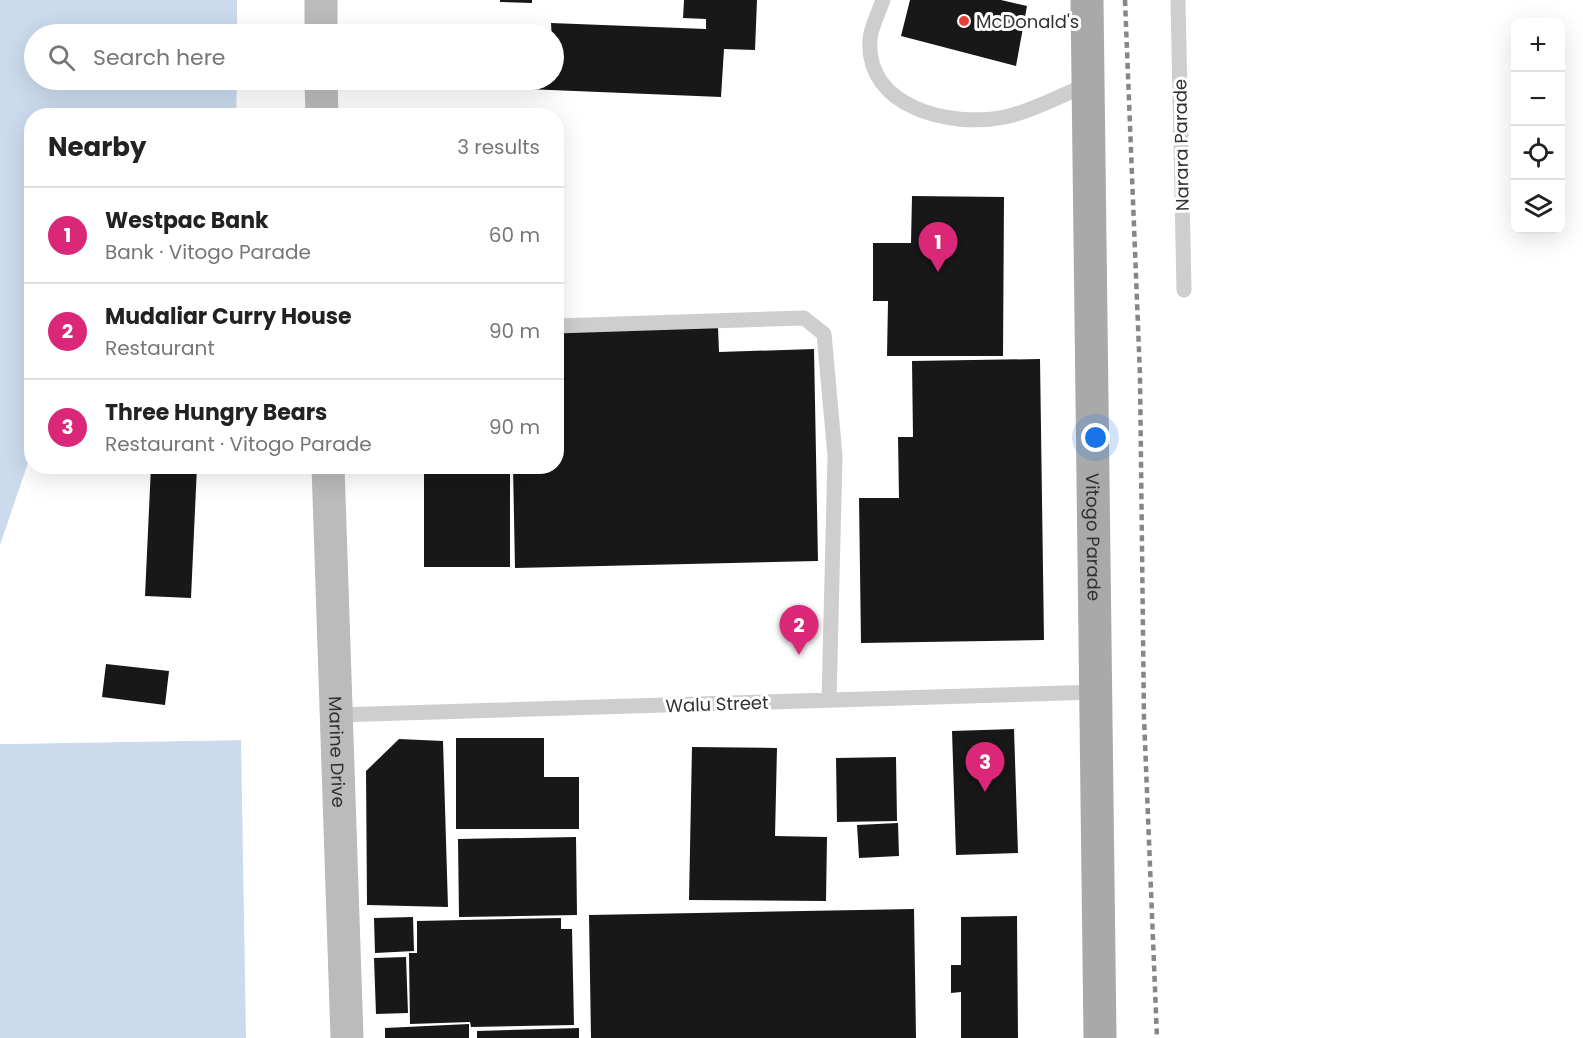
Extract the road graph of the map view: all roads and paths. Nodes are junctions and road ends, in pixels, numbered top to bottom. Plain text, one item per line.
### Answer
1 (321, 0) edge
2 (883, 0) edge
3 (1087, 0) edge
4 (1178, 0) edge
5 (321, 24) edge
6 (1087, 85) junction
7 (321, 90) edge
8 (322, 108) edge
9 (1184, 290) dead end
10 (564, 326) edge
11 (328, 474) edge
12 (1097, 692) junction
13 (829, 700) junction
14 (336, 715) junction
15 (347, 1038) edge
16 (1100, 1038) edge

1 - 5 street
2 - 6 lane
3 - 6 main road, Vitogo Parade
4 - 9 lane, Narara Parade
6 - 12 main road, Vitogo Parade
7 - 8 street
10 - 13 lane
11 - 14 street, Marine Drive
12 - 13 lane, Walu Street
12 - 16 main road, Vitogo Parade
13 - 14 lane, Walu Street
14 - 15 street, Marine Drive

